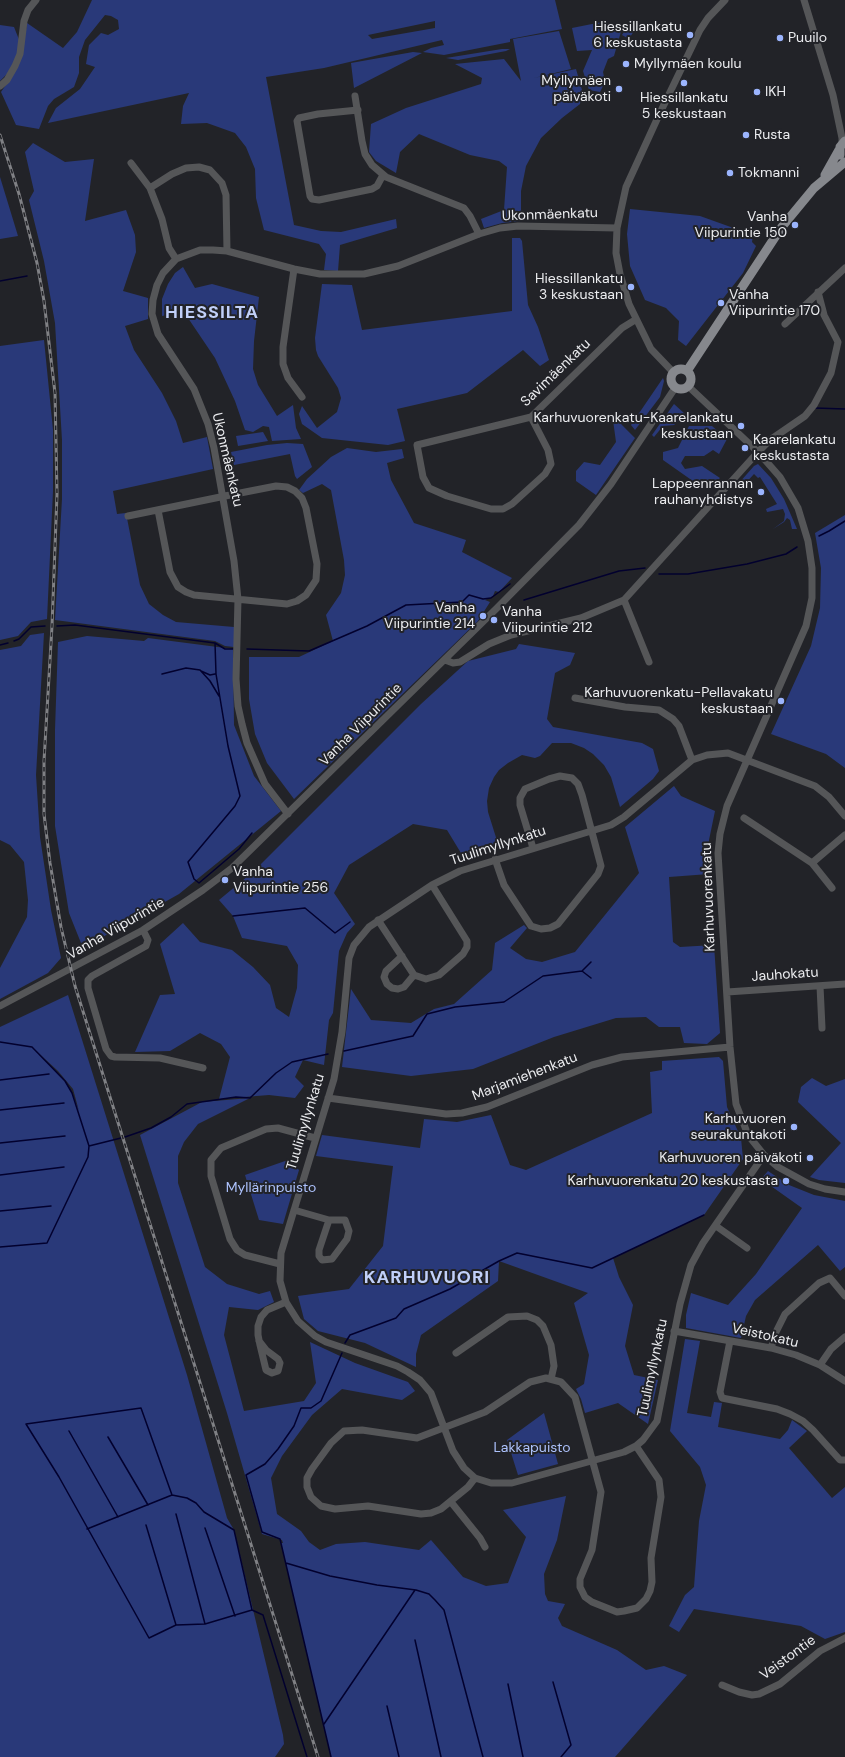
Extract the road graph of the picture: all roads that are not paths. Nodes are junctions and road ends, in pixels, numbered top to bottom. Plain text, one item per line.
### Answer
1 (36, 0) edge
2 (725, 0) edge
3 (804, 0) edge
4 (0, 86) edge
5 (833, 95) junction
6 (355, 96) dead end
7 (358, 110) junction
8 (845, 128) edge
9 (842, 145) edge
10 (845, 161) edge
11 (130, 163) dead end
12 (383, 175) junction
13 (820, 182) junction
14 (150, 188) junction
15 (617, 228) junction
16 (479, 234) junction
17 (227, 251) junction
18 (176, 259) junction
19 (845, 268) edge
20 (294, 270) junction
21 (818, 292) junction
22 (635, 320) junction
23 (785, 324) dead end
24 (687, 370) junction
25 (673, 372) junction
26 (688, 386) junction
27 (675, 388) junction
28 (302, 397) dead end
29 (531, 417) junction
30 (758, 452) junction
31 (223, 496) junction
32 (158, 510) junction
33 (128, 516) dead end
34 (238, 599) junction
35 (624, 600) junction
36 (445, 660) junction
37 (649, 662) dead end
38 (575, 698) dead end
39 (692, 760) junction
40 (748, 761) junction
41 (288, 814) junction
42 (845, 816) edge
43 (744, 818) dead end
44 (592, 831) junction
45 (845, 835) edge
46 (533, 848) junction
47 (495, 859) junction
48 (812, 863) junction
49 (432, 885) junction
50 (832, 888) dead end
51 (378, 920) junction
52 (143, 930) junction
53 (402, 956) junction
54 (414, 975) junction
55 (845, 984) edge
56 (820, 986) junction
57 (727, 992) junction
58 (0, 1006) edge
59 (822, 1028) dead end
60 (730, 1047) junction
61 (204, 1068) dead end
62 (328, 1098) junction
63 (315, 1138) junction
64 (764, 1155) junction
65 (845, 1192) edge
66 (294, 1210) junction
67 (328, 1220) junction
68 (716, 1226) junction
69 (747, 1248) dead end
70 (280, 1264) junction
71 (845, 1296) edge
72 (286, 1302) junction
73 (674, 1331) junction
74 (845, 1337) edge
75 (730, 1341) junction
76 (259, 1342) dead end
77 (771, 1348) junction
78 (456, 1353) dead end
79 (820, 1365) junction
80 (551, 1379) junction
81 (845, 1381) edge
82 (445, 1428) junction
83 (636, 1446) junction
84 (845, 1460) edge
85 (593, 1461) junction
86 (475, 1478) junction
87 (451, 1502) junction
88 (485, 1546) dead end
89 (845, 1638) edge
90 (722, 1685) dead end

1 - 4 street
2 - 15 street
3 - 5 street
5 - 8 street
5 - 9 street
6 - 7 street
7 - 12 street
7 - 12 street
9 - 10 main road
9 - 13 main road
10 - 13 main road
11 - 14 street
12 - 16 street
13 - 24 main road
14 - 17 street
14 - 18 street
15 - 16 street, Ukonmäenkatu
15 - 22 street
16 - 20 street, Ukonmäenkatu
17 - 18 street, Ukonmäenkatu
17 - 20 street, Ukonmäenkatu
18 - 31 street, Ukonmäenkatu
19 - 21 street
20 - 28 street
21 - 23 street
21 - 30 street
22 - 25 street
22 - 29 street, Savimäenkatu
24 - 25 main road
24 - 26 main road
25 - 27 main road
26 - 27 main road
26 - 30 street, Karhuvuorenkatu
27 - 36 street, Vanha Viipurintie
29 - 29 street, Savimäenkatu
30 - 35 street
30 - 40 street, Karhuvuorenkatu
31 - 32 street
31 - 34 street, Ukonmäenkatu
31 - 34 street
32 - 33 street
32 - 34 street
34 - 41 street, Ukonmäenkatu
35 - 36 street
35 - 37 street
36 - 41 street, Vanha Viipurintie
38 - 39 street
39 - 40 street, Tuulimyllynkatu
39 - 44 street, Tuulimyllynkatu
40 - 42 street, Tuulimyllynkatu
40 - 57 street, Karhuvuorenkatu
41 - 52 street, Vanha Viipurintie
43 - 48 street
44 - 46 street, Tuulimyllynkatu
44 - 46 street
44 - 47 street
45 - 48 street
46 - 47 street, Tuulimyllynkatu
47 - 49 street, Tuulimyllynkatu
48 - 50 street
49 - 51 street, Tuulimyllynkatu
49 - 54 street
51 - 53 street
51 - 62 street, Tuulimyllynkatu
52 - 58 street, Vanha Viipurintie
52 - 61 street
53 - 54 street
53 - 54 street
55 - 56 street, Jauhokatu
56 - 57 street, Jauhokatu
56 - 59 street
57 - 60 street, Karhuvuorenkatu
60 - 62 street, Marjamiehenkatu
60 - 64 street, Karhuvuorenkatu
62 - 63 street, Tuulimyllynkatu
63 - 66 street, Tuulimyllynkatu
63 - 70 street
64 - 65 street, Karhuvuorenkatu
64 - 68 street, Tuulimyllynkatu
66 - 67 street
66 - 70 street, Tuulimyllynkatu
67 - 67 street
68 - 69 street
68 - 73 street, Tuulimyllynkatu
70 - 72 street, Tuulimyllynkatu
71 - 77 street
72 - 76 street
72 - 82 street, Tuulimyllynkatu
73 - 75 street, Veistokatu
73 - 83 street, Tuulimyllynkatu
74 - 79 street
75 - 77 street, Veistokatu
75 - 84 street
77 - 79 street, Veistokatu
78 - 80 street
79 - 81 street, Veistokatu
80 - 82 street
80 - 85 street
82 - 86 street, Tuulimyllynkatu
82 - 87 street
83 - 85 street, Tuulimyllynkatu
83 - 85 street
85 - 86 street, Tuulimyllynkatu
86 - 87 street
87 - 88 street
89 - 90 street, Veistontie

